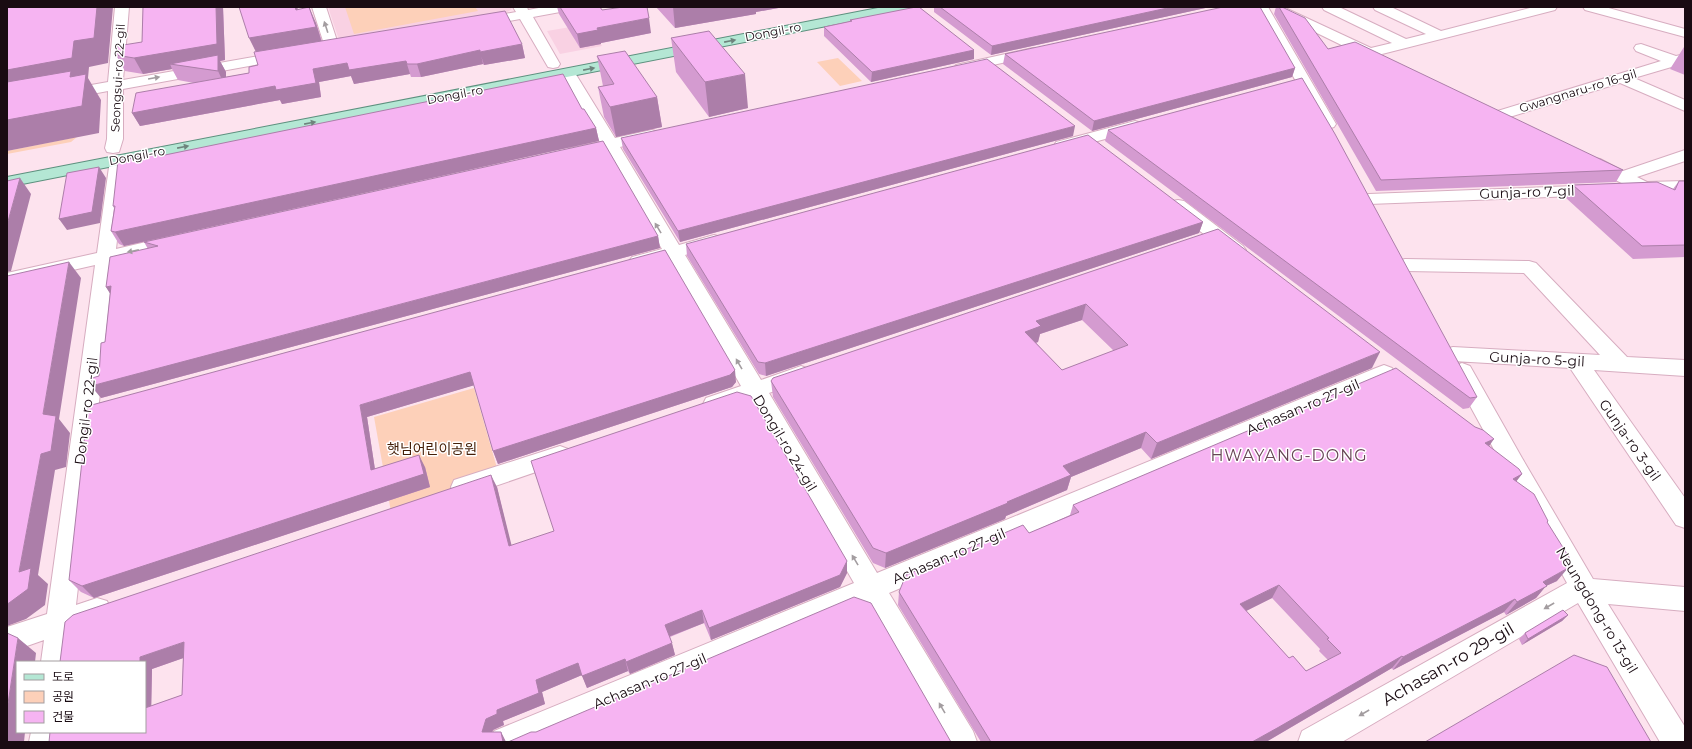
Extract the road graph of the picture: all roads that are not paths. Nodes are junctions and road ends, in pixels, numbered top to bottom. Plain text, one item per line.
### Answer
1 (122, 7) edge
2 (319, 7) edge
3 (566, 7) edge
4 (850, 7) edge
5 (903, 7) edge
6 (1261, 7) edge
7 (1274, 7) edge
8 (1329, 7) edge
9 (1380, 7) edge
10 (1550, 7) edge
11 (1590, 7) edge
12 (523, 10) edge
13 (466, 25) edge
14 (1685, 33) edge
15 (1439, 35) junction
16 (1405, 44) junction
17 (971, 48) edge
18 (1049, 48) edge
19 (1641, 48) dead end
20 (317, 49) edge
21 (302, 52) edge
22 (1368, 53) junction
23 (989, 62) junction
24 (1390, 63) edge
25 (1681, 63) edge
26 (553, 64) junction
27 (520, 70) junction
28 (949, 70) edge
29 (568, 73) junction
30 (1008, 76) edge
31 (1621, 78) junction
32 (116, 85) junction
33 (477, 91) junction
34 (7, 105) edge
35 (1685, 106) edge
36 (1146, 123) edge
37 (1071, 124) edge
38 (1514, 125) edge
39 (667, 132) edge
40 (1090, 138) junction
41 (609, 144) junction
42 (1340, 144) edge
43 (1045, 150) edge
44 (109, 153) junction
45 (1109, 153) edge
46 (563, 155) edge
47 (1685, 155) edge
48 (1581, 157) edge
49 (7, 168) edge
50 (60, 171) junction
51 (1622, 177) junction
52 (7, 182) edge
53 (1685, 186) edge
54 (1645, 188) junction
55 (1164, 194) edge
56 (1370, 200) edge
57 (1217, 235) junction
58 (732, 236) edge
59 (189, 238) edge
60 (1195, 242) edge
61 (673, 252) junction
62 (106, 257) junction
63 (1251, 261) edge
64 (620, 266) edge
65 (7, 279) edge
66 (1417, 286) edge
67 (1442, 334) edge
68 (1453, 354) junction
69 (1576, 361) junction
70 (1621, 364) junction
71 (819, 368) edge
72 (1390, 368) dead end
73 (1685, 368) edge
74 (754, 390) junction
75 (109, 406) edge
76 (694, 410) edge
77 (86, 412) junction
78 (583, 447) edge
79 (443, 494) edge
80 (1685, 518) edge
81 (872, 588) junction
82 (1584, 590) junction
83 (1685, 599) edge
84 (119, 602) edge
85 (60, 622) junction
86 (7, 640) edge
87 (55, 661) edge
88 (505, 742) edge
89 (962, 742) edge
90 (1314, 742) edge
91 (1677, 742) edge

1 - 32 street, Seongsui-ro 22-gil
20 -> 2 street
3 - 12 street
4 - 26 main road, Dongil-ro
29 -> 5 main road, Dongil-ro
6 - 42 street
7 - 22 street
8 - 16 street
9 - 15 street
10 - 15 street
11 - 14 street
12 - 13 street
12 - 26 street
15 - 16 street
16 - 22 street
17 - 23 street
18 - 23 street
19 - 25 street, Gwangnaru-ro 16-gil
32 -> 21 street
22 - 24 street
23 - 28 street
23 - 30 street
25 - 31 street, Gwangnaru-ro 16-gil
26 - 27 main road, Dongil-ro
27 - 33 main road
27 - 44 main road, Dongil-ro
29 - 33 main road, Dongil-ro
29 - 41 street, Dongil-ro 24-gil
31 - 35 street
31 - 38 street, Gwangnaru-ro 16-gil
32 - 34 street
32 - 44 street, Seongsui-ro 22-gil
44 -> 33 main road, Dongil-ro
36 - 40 street
37 - 40 street
39 - 41 street
40 - 43 street
40 - 45 street
41 - 46 street
61 -> 41 street, Dongil-ro 24-gil
44 - 49 main road, Dongil-ro
44 - 50 main road, Dongil-ro
44 - 50 main road
44 - 62 street, Dongil-ro 22-gil
47 - 51 street
48 - 51 street
50 - 52 main road, Dongil-ro
51 - 54 street
53 - 54 street, Gunja-ro 7-gil
54 - 56 street, Gunja-ro 7-gil
55 - 57 street
57 - 60 street
57 - 63 street
58 - 61 street
59 -> 62 street
61 - 64 street
74 -> 61 street, Dongil-ro 24-gil
62 - 65 street
62 - 77 street, Dongil-ro 22-gil
66 - 70 street, Gunja-ro 5-gil
67 - 68 street, Neungdong-ro 13-gil
68 - 69 street, Gunja-ro 5-gil
68 - 82 street, Neungdong-ro 13-gil
69 - 70 street, Gunja-ro 5-gil
69 - 80 street, Gunja-ro 3-gil
70 - 73 street, Gunja-ro 5-gil
71 - 74 street
72 - 81 street, Achasan-ro 27-gil
74 - 76 street
81 -> 74 street, Dongil-ro 24-gil
75 - 77 street
77 - 85 street, Dongil-ro 22-gil
78 - 79 street
81 - 88 street, Achasan-ro 27-gil
89 -> 81 street, Dongil-ro 24-gil
82 - 83 street
82 -> 90 street, Achasan-ro 29-gil
82 - 91 street, Neungdong-ro 13-gil
84 - 85 street
85 - 86 street
85 - 87 street, Dongil-ro 22-gil

